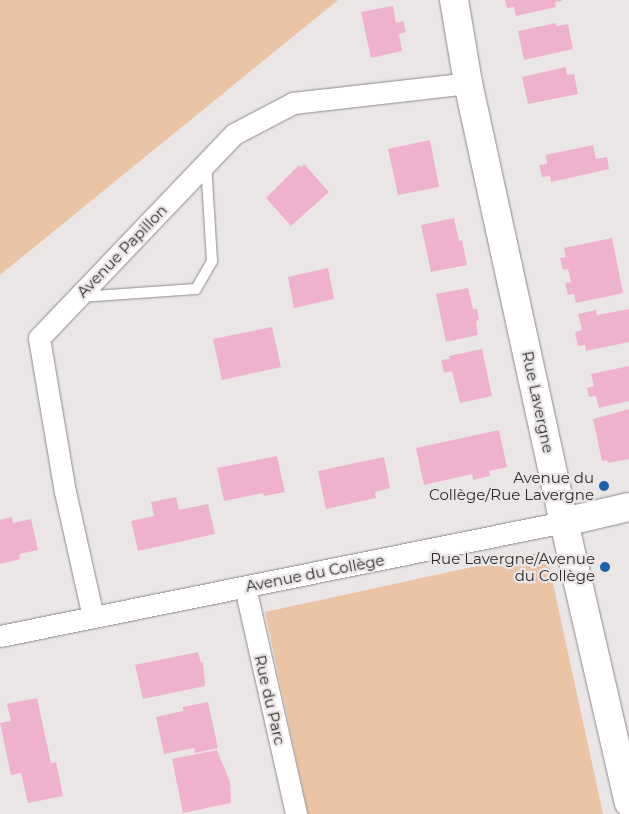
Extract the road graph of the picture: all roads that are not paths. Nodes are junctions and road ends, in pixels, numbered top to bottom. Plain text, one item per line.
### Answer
1 (454, 0) edge
2 (468, 83) junction
3 (206, 163) junction
4 (78, 298) junction
5 (629, 507) edge
6 (564, 522) junction
7 (245, 587) junction
8 (93, 618) junction
9 (0, 636) edge
10 (629, 803) edge
11 (296, 814) edge

1 - 2 street, Rue Lavergne
2 - 3 street, Avenue Papillon
2 - 6 street, Rue Lavergne
3 - 4 street, Avenue Papillon
3 - 4 lane
4 - 8 street, Avenue Papillon
5 - 6 street, Avenue du Collège
6 - 7 street, Avenue du Collège
6 - 10 street, Rue Lavergne
7 - 8 street, Avenue du Collège
7 - 11 street, Rue du Parc
8 - 9 street, Avenue du Collège

